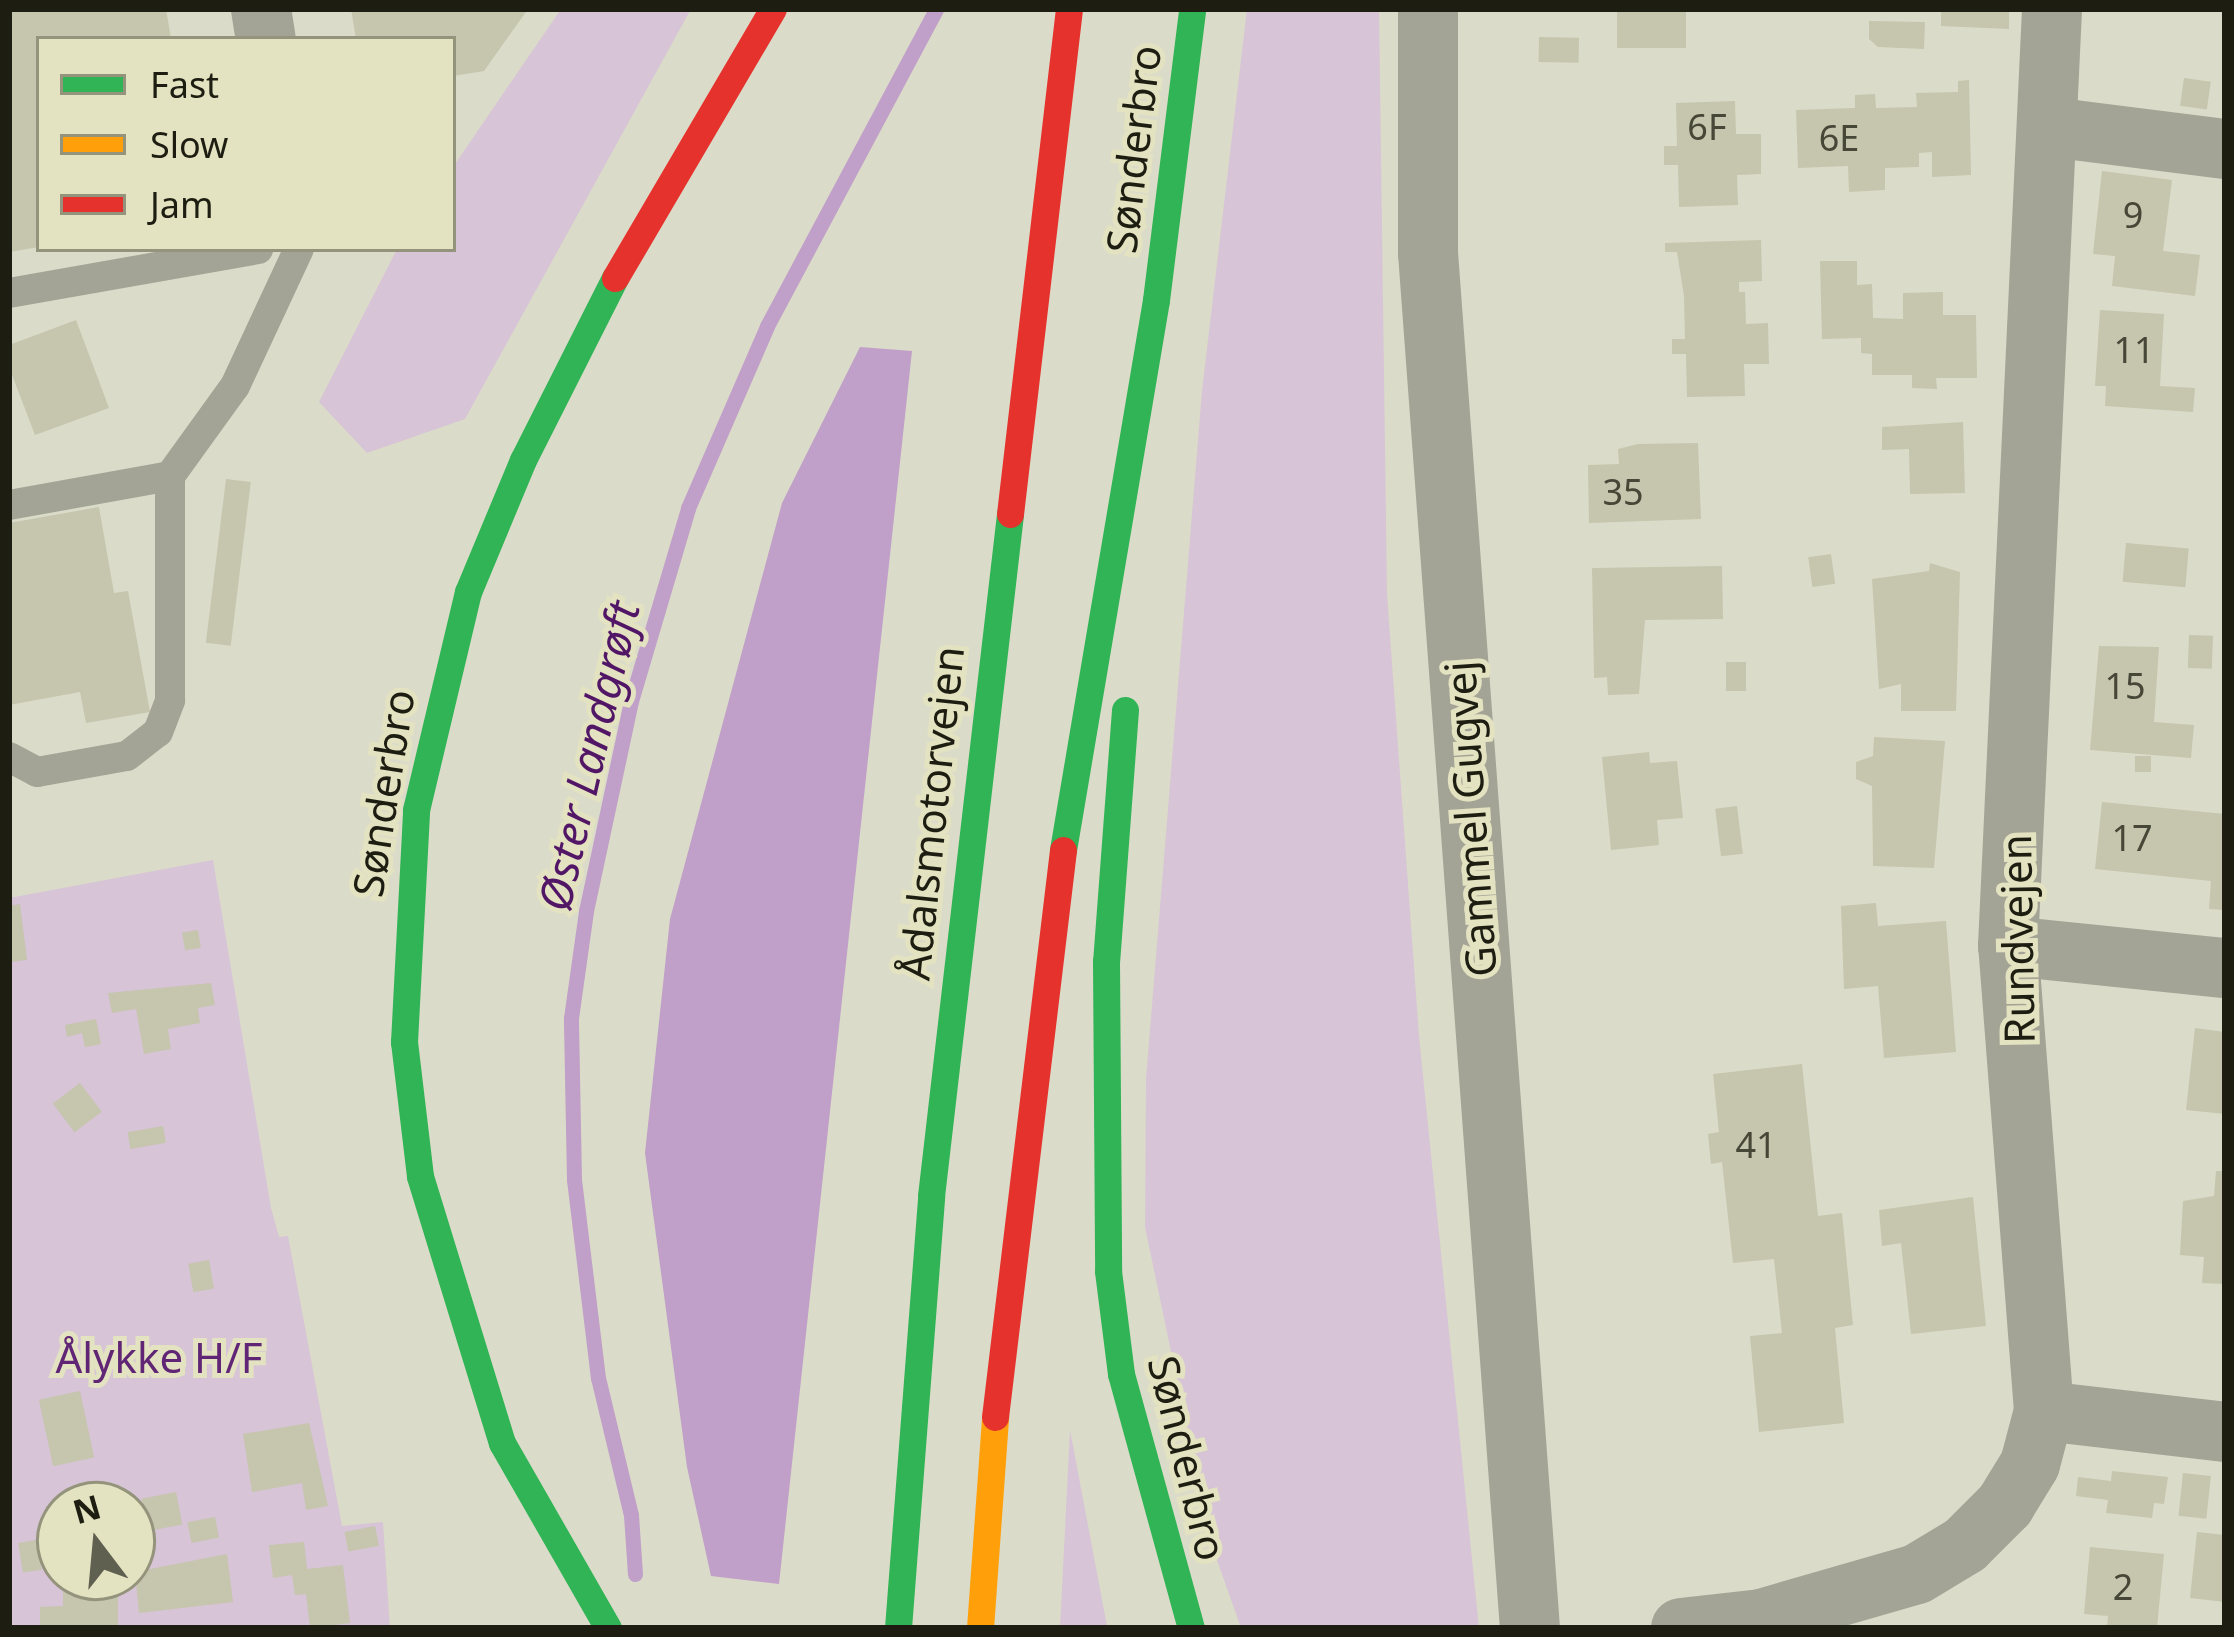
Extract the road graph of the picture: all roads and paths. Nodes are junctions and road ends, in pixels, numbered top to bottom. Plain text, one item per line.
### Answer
1 (773, 9) edge
2 (1069, 9) edge
3 (1192, 9) edge
4 (1428, 9) edge
5 (2052, 9) edge
6 (2050, 128) junction
7 (2225, 149) edge
8 (242, 252) edge
9 (298, 252) edge
10 (9, 293) edge
11 (1156, 300) junction
12 (170, 476) junction
13 (9, 505) edge
14 (1131, 630) dead end
15 (1128, 678) dead end
16 (9, 757) edge
17 (2008, 946) junction
18 (2225, 968) edge
19 (2044, 1412) junction
20 (2225, 1432) edge
21 (608, 1628) edge
22 (898, 1628) edge
23 (980, 1628) edge
24 (1191, 1628) edge
25 (1530, 1628) edge
26 (1682, 1628) edge

1 - 21 main road, Sønderbro
2 - 22 main road, Ådalsmotorvejen
3 - 11 main road, Sønderbro
4 - 25 street, Gammel Gugvej
5 - 6 street, Rundvejen
6 - 7 street
6 - 17 street, Rundvejen
8 - 10 lane
9 - 12 lane
11 - 14 main road, Sønderbro
11 - 23 main road, Sønderbro
12 - 13 lane
12 - 16 lane
15 - 24 main road, Sønderbro
17 - 18 street
17 - 19 street, Rundvejen
19 - 20 street
19 - 26 street, Rundvejen

